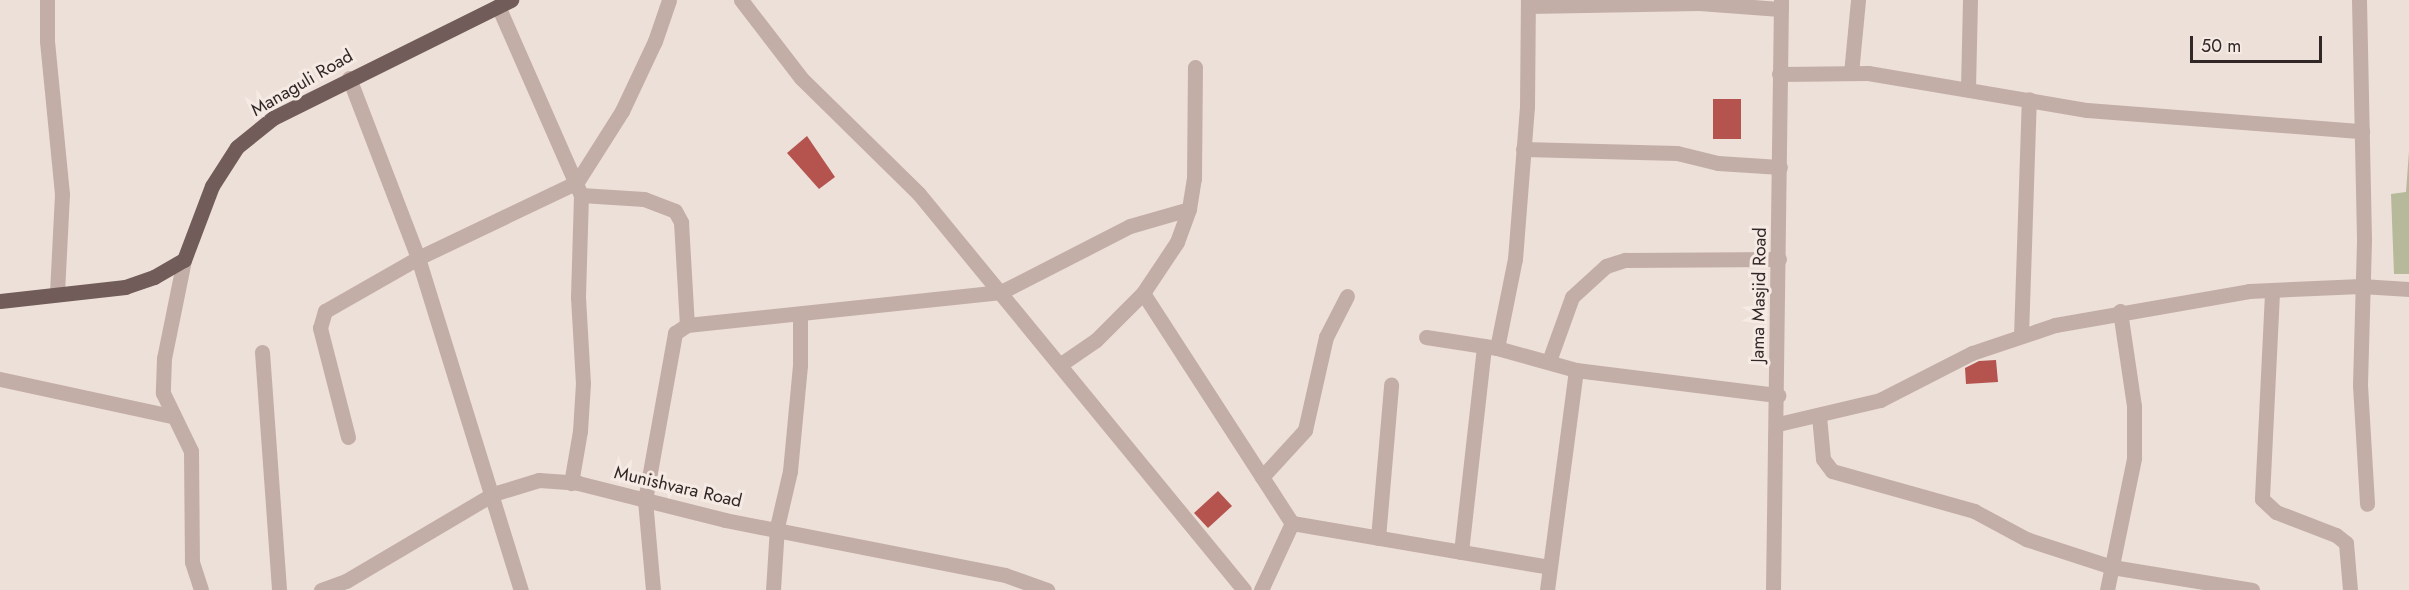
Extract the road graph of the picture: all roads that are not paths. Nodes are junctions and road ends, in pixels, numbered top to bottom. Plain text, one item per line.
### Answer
1 (47, 0) edge
2 (669, 0) edge
3 (741, 0) edge
4 (1858, 0) edge
5 (1970, 0) edge
6 (2359, 0) edge
7 (1699, 1) edge
8 (1636, 2) edge
9 (505, 3) edge
10 (1528, 3) edge
11 (1781, 4) edge
12 (1195, 67) dead end
13 (1779, 74) junction
14 (1851, 74) junction
15 (349, 78) junction
16 (1968, 88) junction
17 (2029, 99) junction
18 (2362, 131) junction
19 (1523, 149) junction
20 (1780, 167) junction
21 (579, 189) junction
22 (1189, 209) junction
23 (418, 258) junction
24 (184, 260) junction
25 (1779, 260) junction
26 (2361, 286) junction
27 (2409, 289) edge
28 (1001, 292) junction
29 (1143, 293) junction
30 (2272, 293) junction
31 (57, 294) junction
32 (1347, 297) dead end
33 (0, 301) edge
34 (2120, 311) junction
35 (800, 315) junction
36 (687, 325) junction
37 (2021, 336) junction
38 (1426, 337) dead end
39 (1491, 347) junction
40 (262, 352) dead end
41 (1549, 361) junction
42 (1061, 364) junction
43 (1576, 370) junction
44 (0, 379) edge
45 (1392, 385) dead end
46 (1778, 394) junction
47 (171, 416) junction
48 (1819, 416) junction
49 (1778, 424) junction
50 (348, 437) dead end
51 (1262, 477) junction
52 (571, 483) junction
53 (493, 494) junction
54 (645, 500) junction
55 (2367, 504) dead end
56 (1292, 524) junction
57 (777, 527) junction
58 (1378, 538) junction
59 (1461, 552) junction
60 (1549, 567) junction
61 (2112, 567) junction
62 (348, 585) edge
63 (201, 590) edge
64 (279, 590) edge
65 (321, 590) edge
66 (521, 590) edge
67 (653, 590) edge
68 (773, 590) edge
69 (1047, 590) edge
70 (1244, 590) edge
71 (1261, 590) edge
72 (1547, 590) edge
73 (1773, 590) edge
74 (2107, 590) edge
75 (2253, 590) edge
76 (2350, 590) edge

1 - 31 street
2 - 21 street
3 - 28 street
4 - 14 street
5 - 16 street
6 - 18 street
7 - 8 street
7 - 11 street
8 - 10 street
9 - 15 main road, Managuli Road
9 - 21 street
10 - 19 street
11 - 13 street, Jama Masjid Road
12 - 22 street
13 - 14 street
13 - 20 street, Jama Masjid Road
14 - 16 street
15 - 23 street
15 - 24 main road, Managuli Road
16 - 17 street
17 - 18 street
17 - 37 street
18 - 26 street
19 - 20 street
19 - 39 street
20 - 25 street, Jama Masjid Road
21 - 23 street
21 - 36 street
21 - 52 street
22 - 28 street
22 - 29 street
23 - 50 street
23 - 53 street
24 - 31 main road
24 - 47 street
25 - 41 street
25 - 46 street, Jama Masjid Road
26 - 27 street
26 - 30 street
26 - 55 street
28 - 35 street
28 - 42 street
29 - 42 street
29 - 51 street
30 - 34 street
30 - 76 street
31 - 33 main road
32 - 51 street
34 - 37 street
34 - 61 street
35 - 36 street
35 - 57 street
36 - 54 street
37 - 48 street
38 - 39 street
39 - 41 street
39 - 59 street
40 - 64 street
41 - 43 street
42 - 70 street
43 - 46 street
43 - 60 street
44 - 47 street
45 - 58 street
46 - 49 street, Jama Masjid Road
47 - 63 street
48 - 49 street
48 - 61 street
49 - 73 street, Jama Masjid Road
51 - 56 street
52 - 53 street, Munishvara Road
52 - 54 street, Munishvara Road
53 - 62 street, Munishvara Road
53 - 66 street
54 - 57 street, Munishvara Road
54 - 67 street
56 - 58 street
56 - 71 street
57 - 68 street
57 - 69 street, Munishvara Road
58 - 59 street
59 - 60 street
60 - 72 street
61 - 74 street
61 - 75 street
62 - 65 street, Munishvara Road

